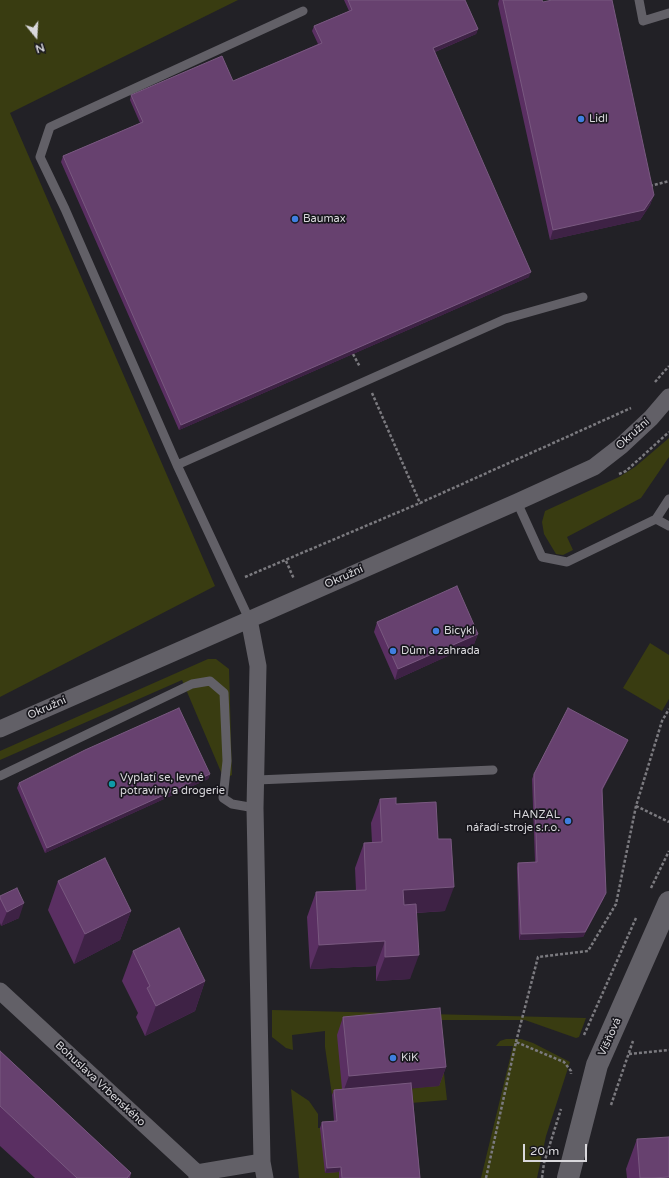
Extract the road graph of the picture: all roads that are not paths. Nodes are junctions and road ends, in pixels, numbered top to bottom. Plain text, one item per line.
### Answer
1 (639, 0) edge
2 (303, 11) dead end
3 (669, 13) edge
4 (584, 297) dead end
5 (669, 397) edge
6 (177, 465) junction
7 (669, 499) edge
8 (517, 502) junction
9 (656, 519) junction
10 (669, 526) edge
11 (249, 619) junction
12 (0, 729) edge
13 (493, 770) dead end
14 (0, 776) edge
15 (257, 780) junction
16 (255, 808) junction
17 (669, 902) edge
18 (0, 991) edge
19 (263, 1170) edge
20 (197, 1176) edge
21 (568, 1178) edge

1 - 3 lane
2 - 6 lane
4 - 6 lane
5 - 8 street, Okružní
6 - 11 lane
7 - 9 lane
8 - 9 lane
8 - 11 street, Okružní
9 - 10 lane
11 - 12 street, Okružní
11 - 15 street
13 - 15 lane
14 - 16 lane
15 - 16 street
16 - 19 street
17 - 21 street, Višňová
18 - 20 street, Bohuslava Vrbenského
19 - 20 street

